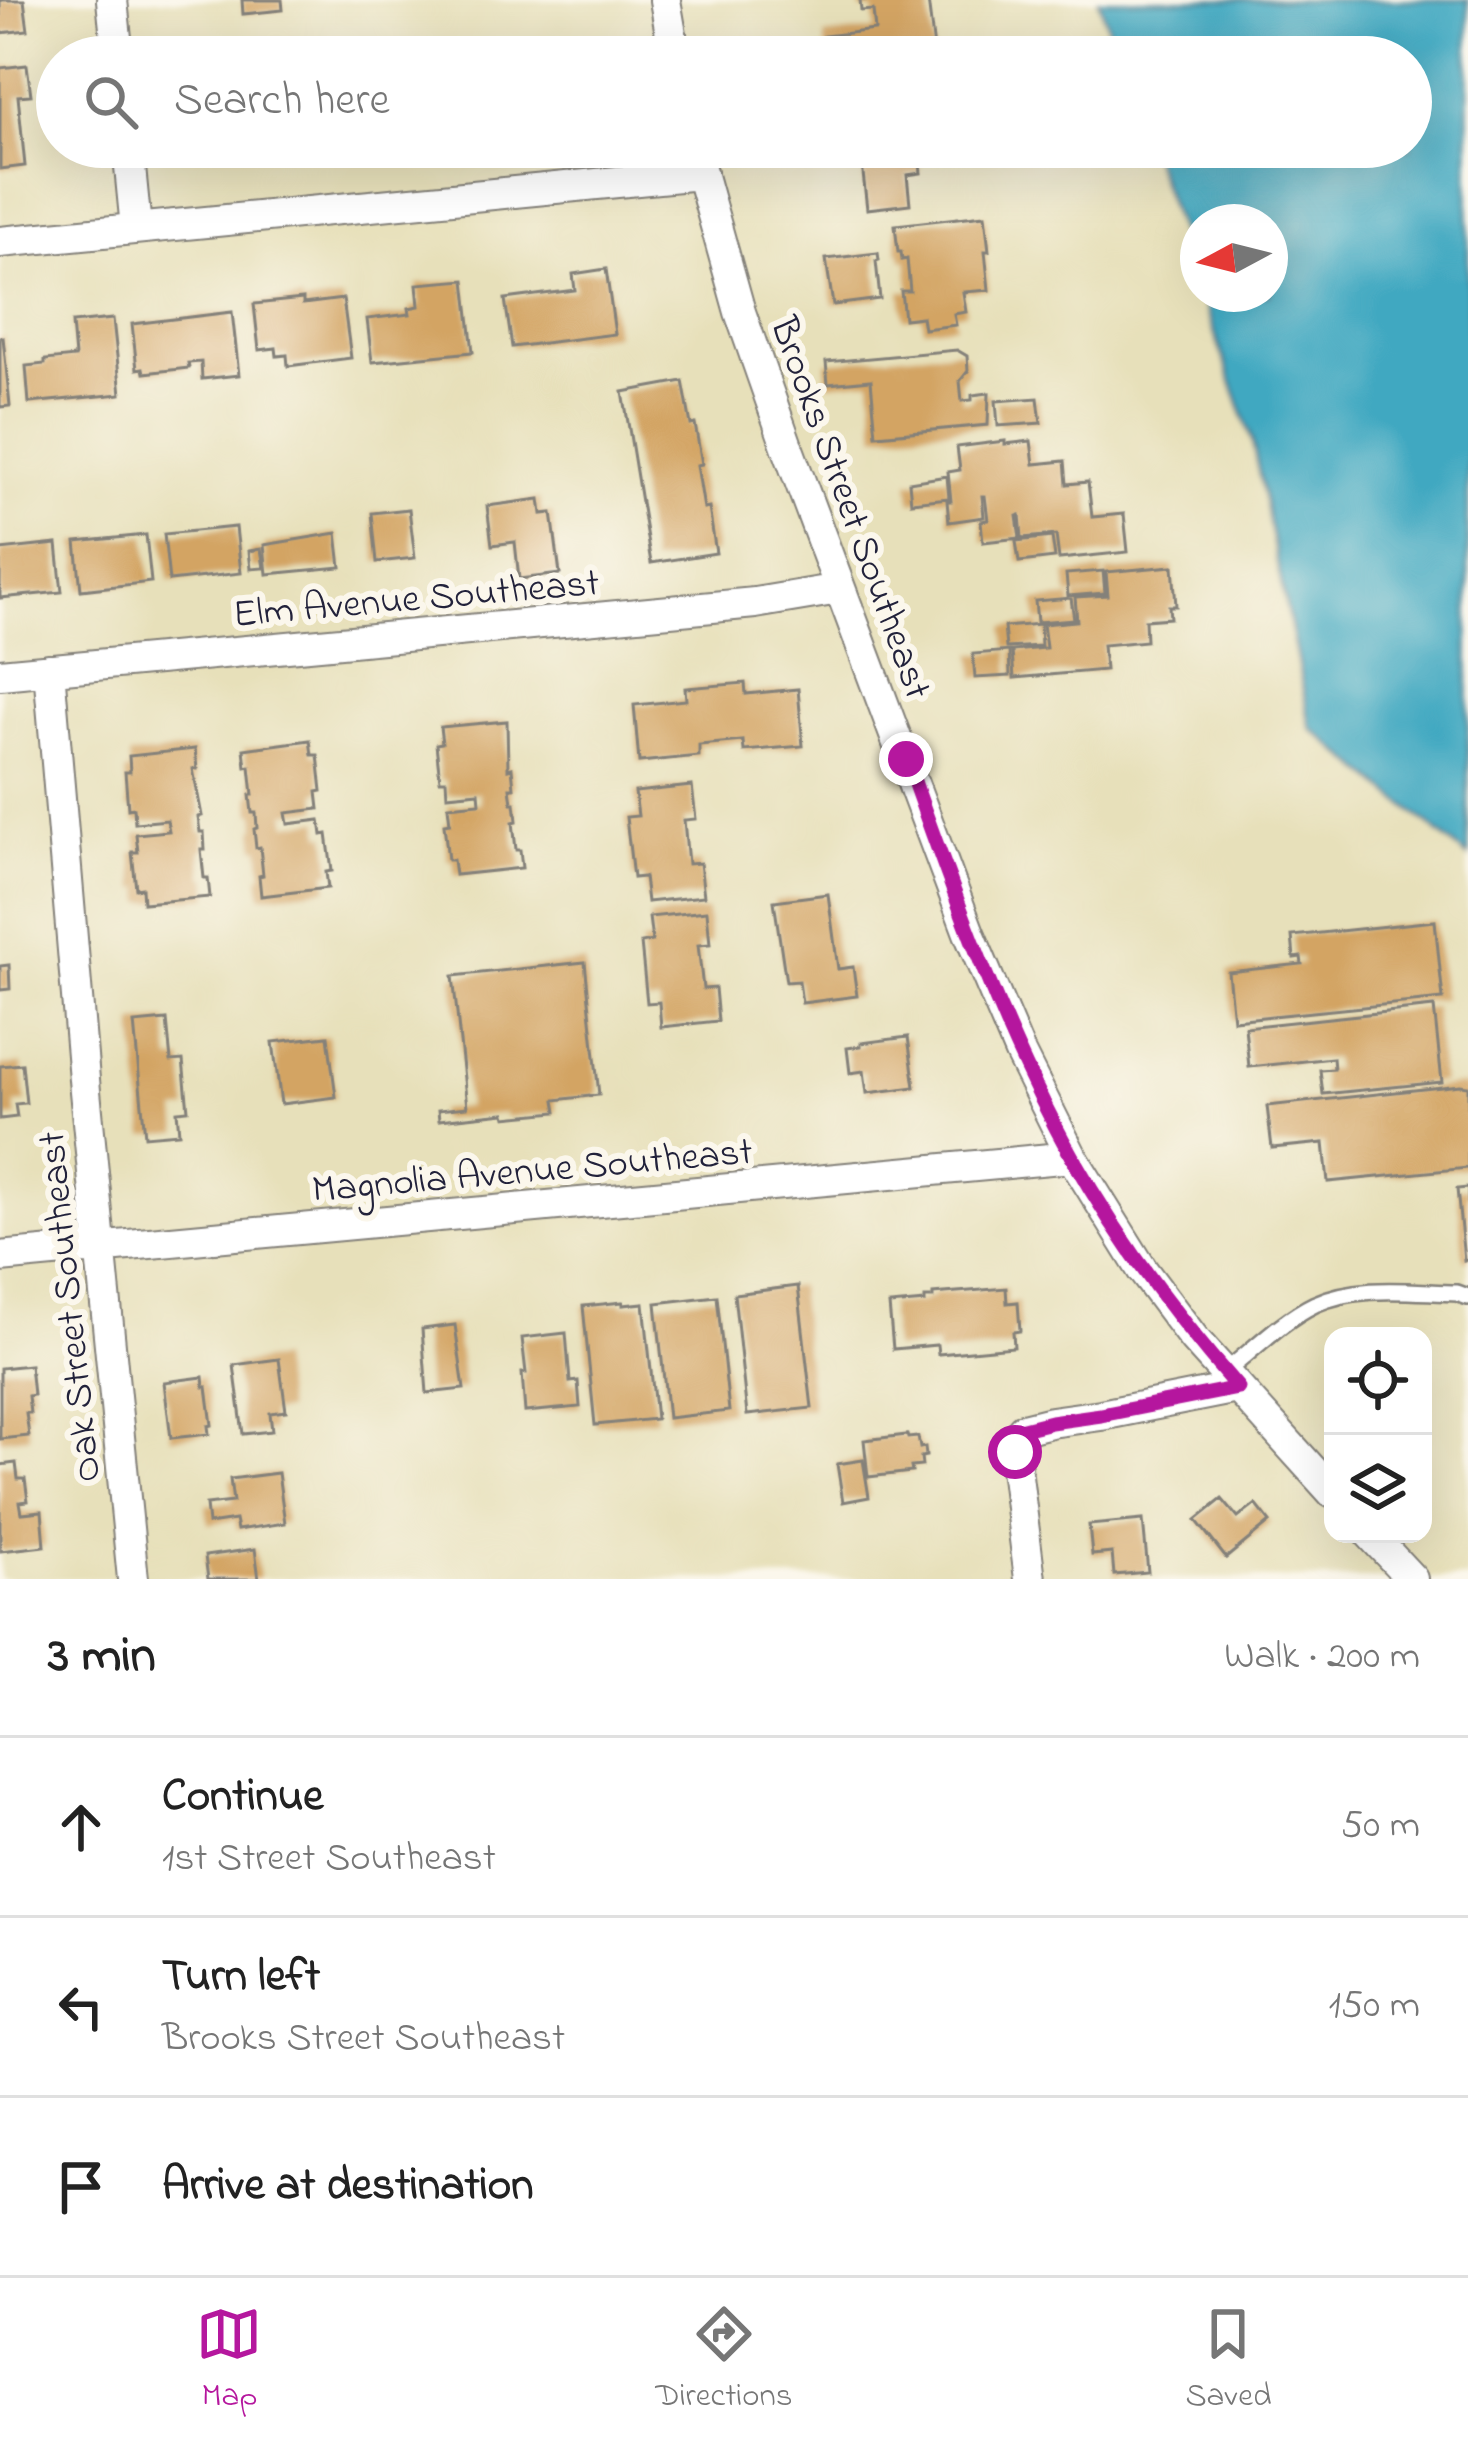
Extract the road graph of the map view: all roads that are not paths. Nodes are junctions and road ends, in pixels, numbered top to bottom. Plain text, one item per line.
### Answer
1 (112, 0) edge
2 (665, 0) edge
3 (116, 36) edge
4 (671, 36) edge
5 (130, 168) edge
6 (638, 168) edge
7 (699, 168) edge
8 (136, 228) junction
9 (0, 242) edge
10 (839, 589) junction
11 (49, 669) junction
12 (0, 674) edge
13 (1072, 1157) junction
14 (101, 1248) junction
15 (0, 1257) edge
16 (1468, 1297) edge
17 (1231, 1381) junction
18 (1324, 1483) edge
19 (1378, 1543) edge
20 (133, 1579) edge
21 (1030, 1579) edge
22 (1412, 1579) edge

1 - 3 street
2 - 4 street
5 - 8 street
6 - 8 street
7 - 10 street, Brooks Street Southeast
8 - 9 street
10 - 11 street, Elm Avenue Southeast
10 - 13 street, Brooks Street Southeast
11 - 12 street, Elm Avenue Southeast
11 - 14 street, Oak Street Southeast
13 - 14 street, Magnolia Avenue Southeast
13 - 17 street, Brooks Street Southeast
14 - 15 street, Magnolia Avenue Southeast
14 - 20 street, Oak Street Southeast
16 - 17 lane
17 - 18 street, Brooks Street Southeast
17 - 21 street
19 - 22 street

